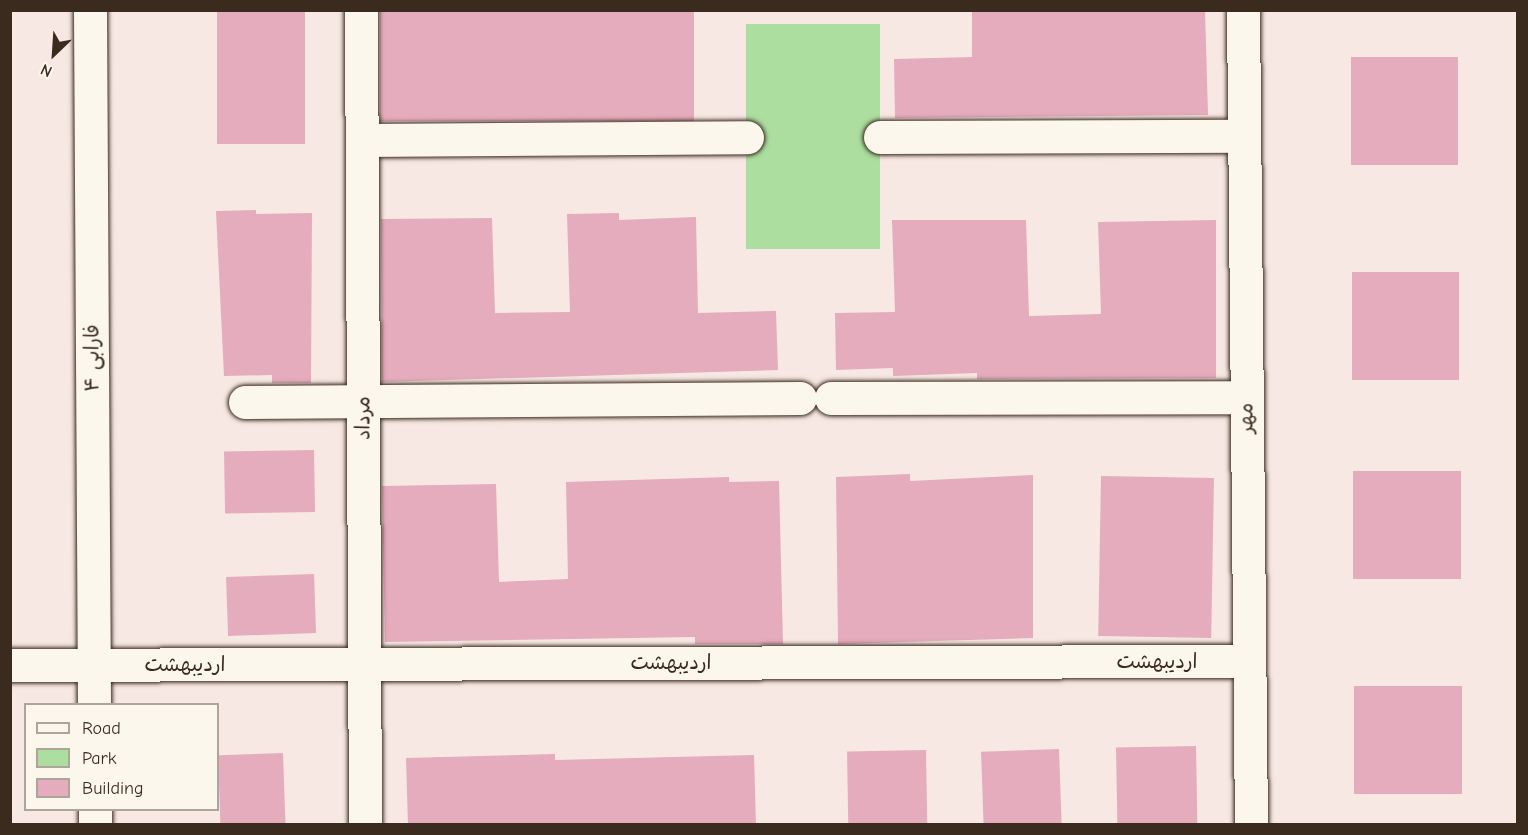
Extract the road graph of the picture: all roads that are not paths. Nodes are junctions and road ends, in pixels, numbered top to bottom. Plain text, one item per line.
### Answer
1 (90, 10) edge
2 (361, 10) edge
3 (1243, 10) edge
4 (1244, 136) junction
5 (747, 137) dead end
6 (880, 137) dead end
7 (362, 140) junction
8 (1246, 397) junction
9 (363, 401) junction
10 (245, 402) dead end
11 (1248, 661) junction
12 (364, 664) junction
13 (10, 665) edge
14 (94, 665) junction
15 (94, 703) edge
16 (365, 825) edge
17 (1251, 825) edge

1 - 14 street, فارابی ۴
2 - 7 street, مرداد
3 - 4 street, مهر
4 - 6 street
4 - 8 street, مهر
5 - 7 street
7 - 9 street, مرداد
8 - 9 street
8 - 11 street, مهر
9 - 10 street
9 - 12 street, مرداد
11 - 12 street, اردیبهشت
11 - 17 street, مهر
12 - 14 street, اردیبهشت
12 - 16 street, مرداد
13 - 14 street, اردیبهشت
14 - 15 street, فارابی ۴

